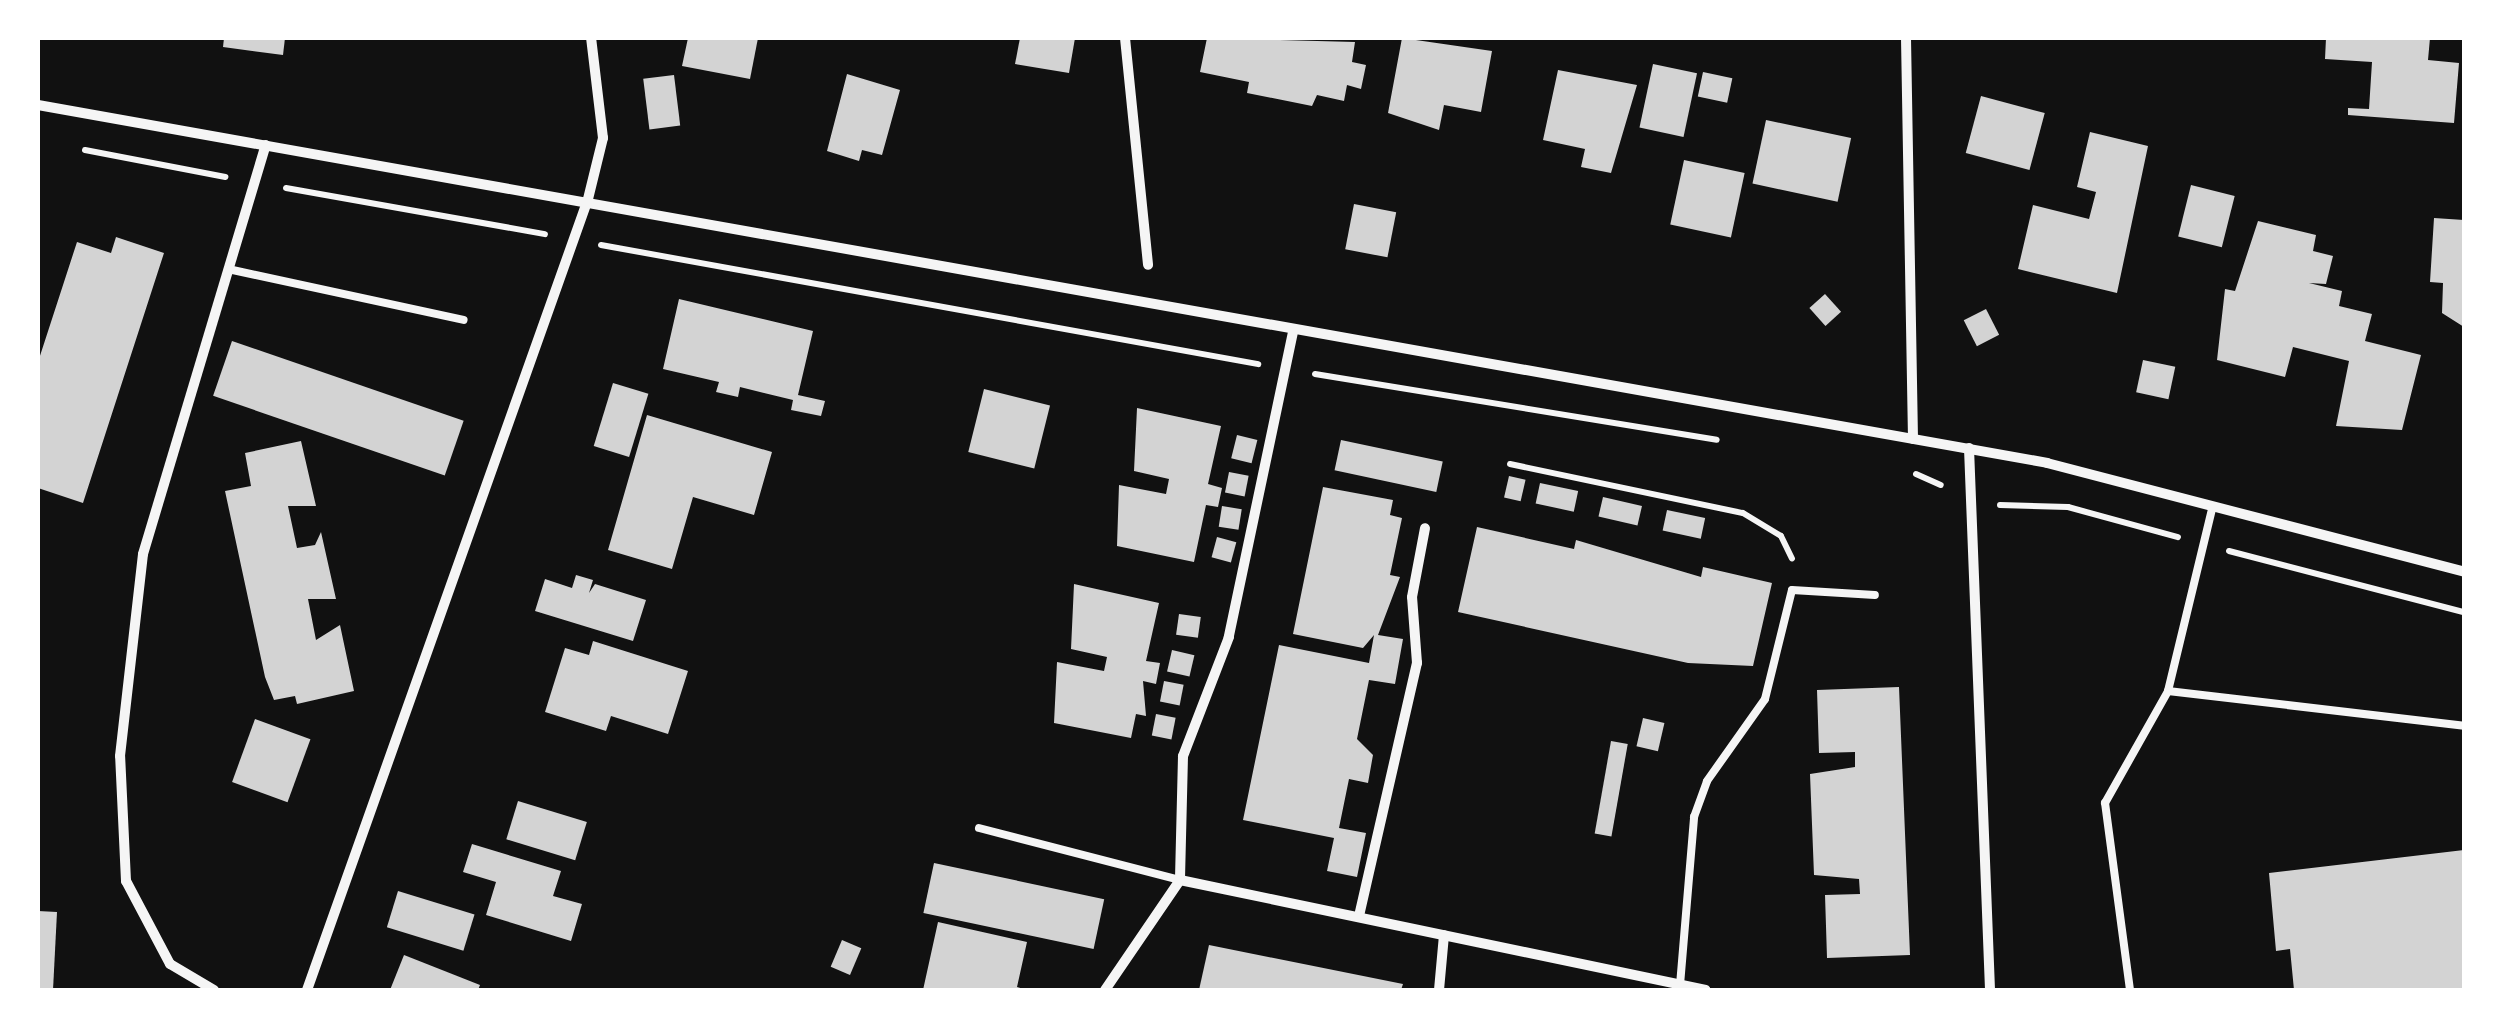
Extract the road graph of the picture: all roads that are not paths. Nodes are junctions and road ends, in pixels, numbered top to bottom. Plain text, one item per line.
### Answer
1 (591, 38) edge
2 (1125, 38) edge
3 (1906, 38) edge
4 (38, 105) edge
5 (266, 145) junction
6 (588, 199) junction
7 (1148, 264) dead end
8 (228, 269) junction
9 (464, 320) dead end
10 (1294, 332) junction
11 (1913, 439) junction
12 (1968, 448) junction
13 (2212, 509) junction
14 (1425, 528) dead end
15 (2464, 572) edge
16 (1875, 595) dead end
17 (2168, 691) junction
18 (2464, 726) edge
19 (979, 828) dead end
20 (1180, 880) junction
21 (1360, 916) junction
22 (1444, 935) junction
23 (1680, 988) edge
24 (214, 990) edge
25 (308, 990) edge
26 (1105, 990) edge
27 (1439, 990) edge
28 (1706, 990) edge
29 (1990, 990) edge
30 (2130, 990) edge

1 - 6 street
2 - 7 street
3 - 11 street
4 - 5 street
5 - 6 street
5 - 8 street
6 - 10 street
6 - 25 street
8 - 9 lane
8 - 24 street
10 - 11 street
10 - 20 street
11 - 12 street
12 - 13 street
12 - 29 street
13 - 15 street
13 - 17 lane
14 - 21 street
16 - 23 lane
17 - 18 lane
17 - 30 lane
19 - 20 lane
20 - 21 street
20 - 26 street
21 - 22 street
22 - 23 street
22 - 27 street
23 - 28 street

